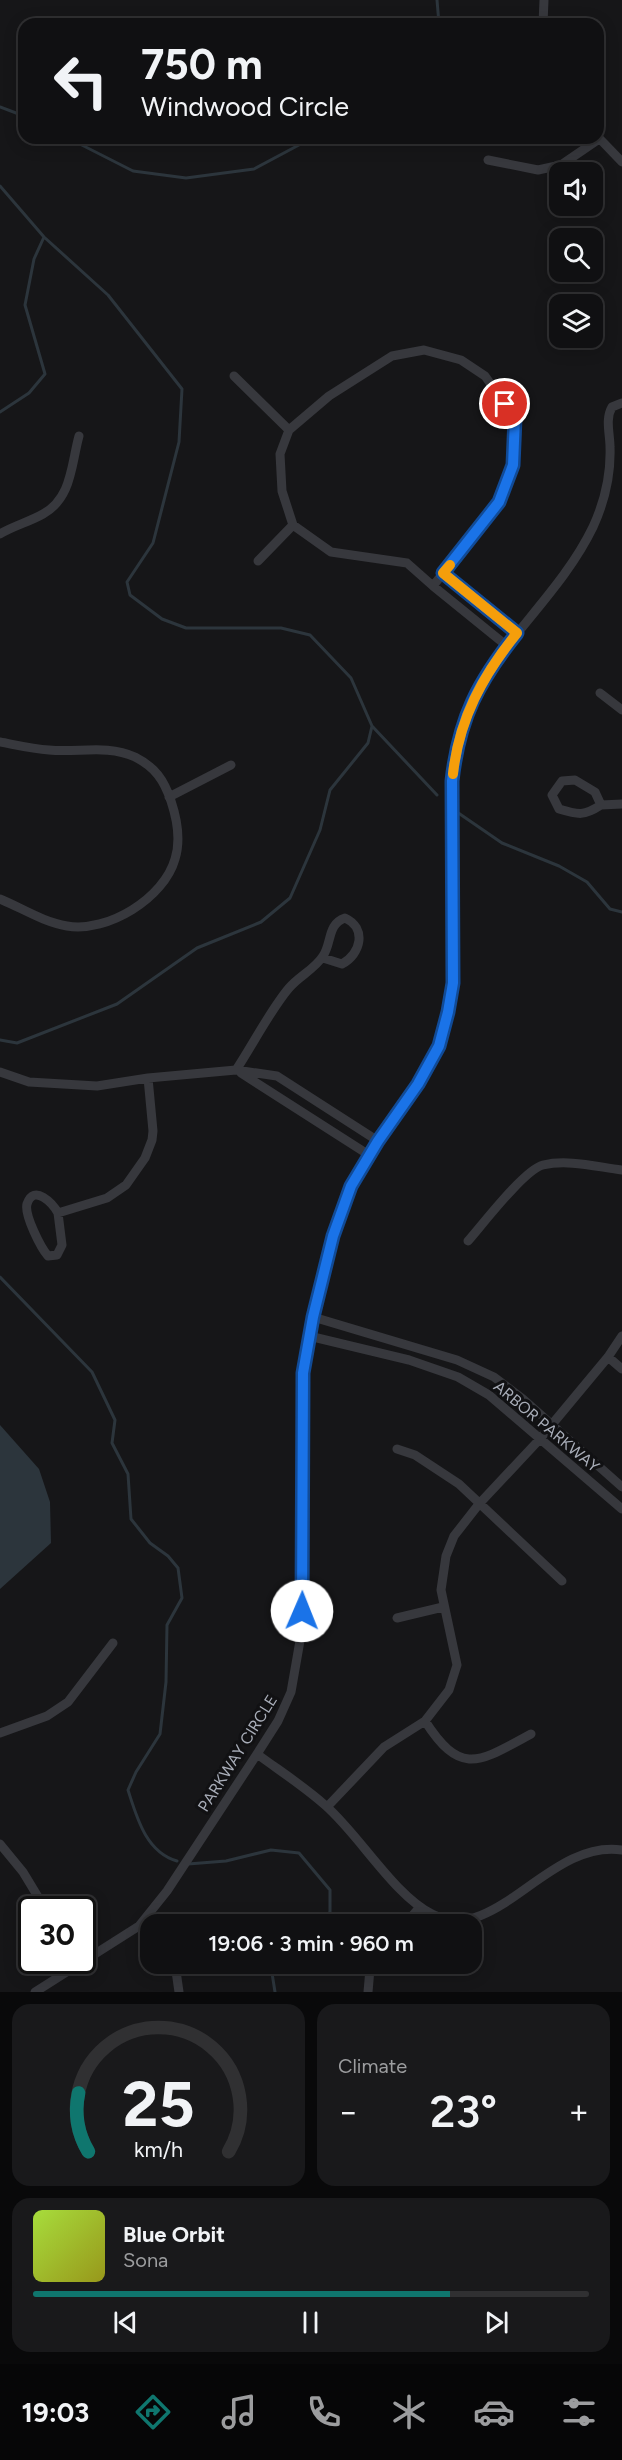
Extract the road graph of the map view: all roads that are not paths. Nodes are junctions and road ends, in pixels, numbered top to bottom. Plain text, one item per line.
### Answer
1 (544, 0) edge
2 (543, 18) edge
3 (604, 143) edge
4 (591, 144) edge
5 (488, 160) dead end
6 (622, 162) edge
7 (234, 376) dead end
8 (622, 403) edge
9 (289, 430) junction
10 (80, 436) dead end
11 (293, 525) junction
12 (0, 534) edge
13 (258, 561) dead end
14 (443, 573) junction
15 (433, 586) junction
16 (517, 633) junction
17 (507, 646) junction
18 (600, 693) dead end
19 (622, 710) edge
20 (0, 742) edge
21 (231, 765) dead end
22 (170, 798) junction
23 (622, 804) edge
24 (601, 805) junction
25 (0, 898) edge
26 (323, 958) junction
27 (236, 1070) junction
28 (0, 1072) edge
29 (148, 1078) junction
30 (378, 1141) junction
31 (369, 1155) junction
32 (622, 1170) edge
33 (58, 1213) junction
34 (468, 1241) dead end
35 (313, 1317) junction
36 (309, 1336) junction
37 (622, 1336) edge
38 (608, 1357) junction
39 (622, 1369) edge
40 (551, 1424) junction
41 (539, 1440) junction
42 (396, 1449) dead end
43 (622, 1487) edge
44 (479, 1504) junction
45 (622, 1509) edge
46 (562, 1581) dead end
47 (443, 1607) junction
48 (397, 1618) dead end
49 (113, 1643) dead end
50 (425, 1721) junction
51 (0, 1733) edge
52 (531, 1734) dead end
53 (257, 1754) junction
54 (327, 1806) junction
55 (0, 1844) edge
56 (622, 1851) edge
57 (38, 1896) edge
58 (420, 1907) junction
59 (414, 1914) edge
60 (139, 1926) joint
61 (96, 1952) edge
62 (61, 1974) edge
63 (177, 1974) edge
64 (369, 1974) edge
65 (35, 1992) edge
66 (179, 1992) edge
67 (368, 1992) edge

1 - 2 street
3 - 6 street
4 - 5 street
7 - 9 street
8 - 16 street, PARKWAY CIRCLE
9 - 11 street
9 - 14 street
10 - 12 street
11 - 13 street
11 - 15 street
14 - 15 street
14 - 16 street
15 - 17 street
16 - 17 street, PARKWAY CIRCLE
17 - 30 street, PARKWAY CIRCLE
18 - 19 street
20 - 22 street
21 - 22 street
22 - 25 street
23 - 24 street
24 - 24 street
26 - 26 street
26 - 27 street
27 - 29 street
27 - 30 street
27 - 31 street
28 - 29 street
29 - 33 street
30 - 31 street, PARKWAY CIRCLE
31 - 35 street, PARKWAY CIRCLE
32 - 34 street
33 - 33 street
35 - 36 street, PARKWAY CIRCLE
35 - 40 street, ARBOR PARKWAY
36 - 41 street, ARBOR PARKWAY
36 - 53 street, PARKWAY CIRCLE
37 - 38 street
38 - 39 street
38 - 40 street
40 - 41 street
40 - 43 street, ARBOR PARKWAY
41 - 44 street
41 - 45 street, ARBOR PARKWAY
42 - 44 street
44 - 46 street
44 - 47 street
47 - 48 street
47 - 50 street
49 - 51 street
50 - 52 street
50 - 54 street
53 - 54 street
53 - 60 street, PARKWAY CIRCLE
54 - 58 street
55 - 57 street
56 - 58 street
58 - 59 street
60 - 61 street, PARKWAY CIRCLE
62 - 65 street, PARKWAY CIRCLE
63 - 66 street
64 - 67 street

